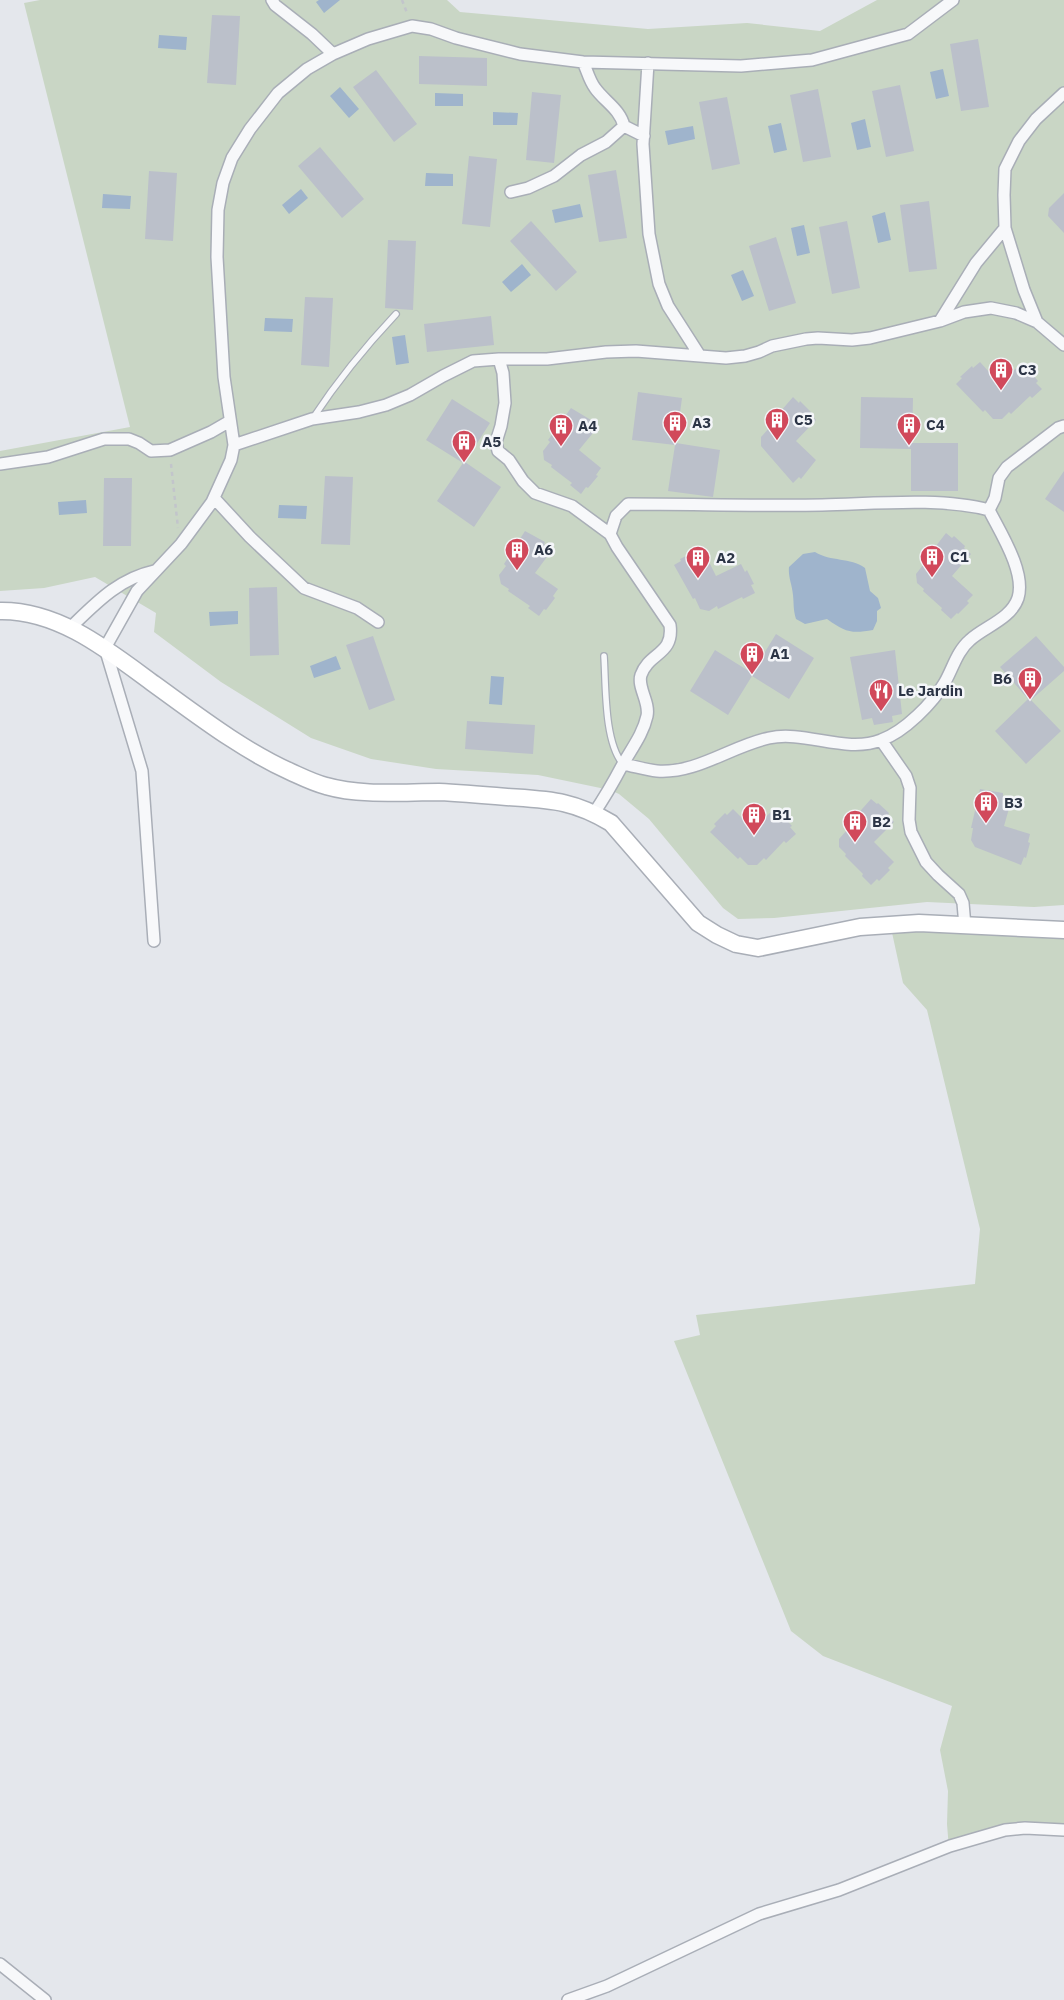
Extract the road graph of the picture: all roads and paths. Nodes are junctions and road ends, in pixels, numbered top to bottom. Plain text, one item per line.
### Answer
1 (272, 0) edge
2 (953, 0) edge
3 (333, 54) junction
4 (583, 62) junction
5 (648, 62) junction
6 (1064, 93) edge
7 (624, 126) junction
8 (644, 136) junction
9 (511, 192) dead end
10 (1005, 228) junction
11 (396, 314) dead end
12 (940, 321) junction
13 (1037, 322) junction
14 (1064, 345) edge
15 (700, 356) junction
16 (499, 359) junction
17 (312, 420) junction
18 (230, 421) junction
19 (1064, 426) edge
20 (234, 445) junction
21 (170, 450) junction
22 (0, 464) edge
23 (214, 498) junction
24 (989, 510) junction
25 (610, 534) junction
26 (186, 538) junction
27 (154, 571) junction
28 (0, 611) edge
29 (378, 622) dead end
30 (70, 628) junction
31 (105, 648) junction
32 (604, 656) dead end
33 (881, 740) junction
34 (623, 764) junction
35 (594, 813) junction
36 (965, 926) junction
37 (1064, 930) edge
38 (154, 941) dead end
39 (1064, 1830) edge
40 (0, 1964) edge
41 (45, 2000) edge
42 (568, 2000) edge

1 - 3 street
2 - 5 street
3 - 4 street
3 - 18 street
4 - 5 street
4 - 7 street
5 - 8 street
6 - 10 street
7 - 8 street
7 - 9 street
8 - 15 street
10 - 12 street
10 - 13 street
11 - 17 lane
12 - 13 street
12 - 15 street
13 - 14 street
15 - 16 street
16 - 17 street
16 - 25 street
17 - 20 street
18 - 20 street
18 - 21 street
19 - 24 street
20 - 23 street
21 - 22 street
21 - 26 path
23 - 26 street
23 - 29 street
24 - 25 street
24 - 33 street
25 - 34 street
26 - 27 street
27 - 30 street
27 - 31 street
28 - 30 street
30 - 31 street
31 - 35 street
31 - 38 street
32 - 34 lane
33 - 34 street
33 - 36 street
34 - 35 street
35 - 36 street
36 - 37 street
39 - 42 street
40 - 41 street

